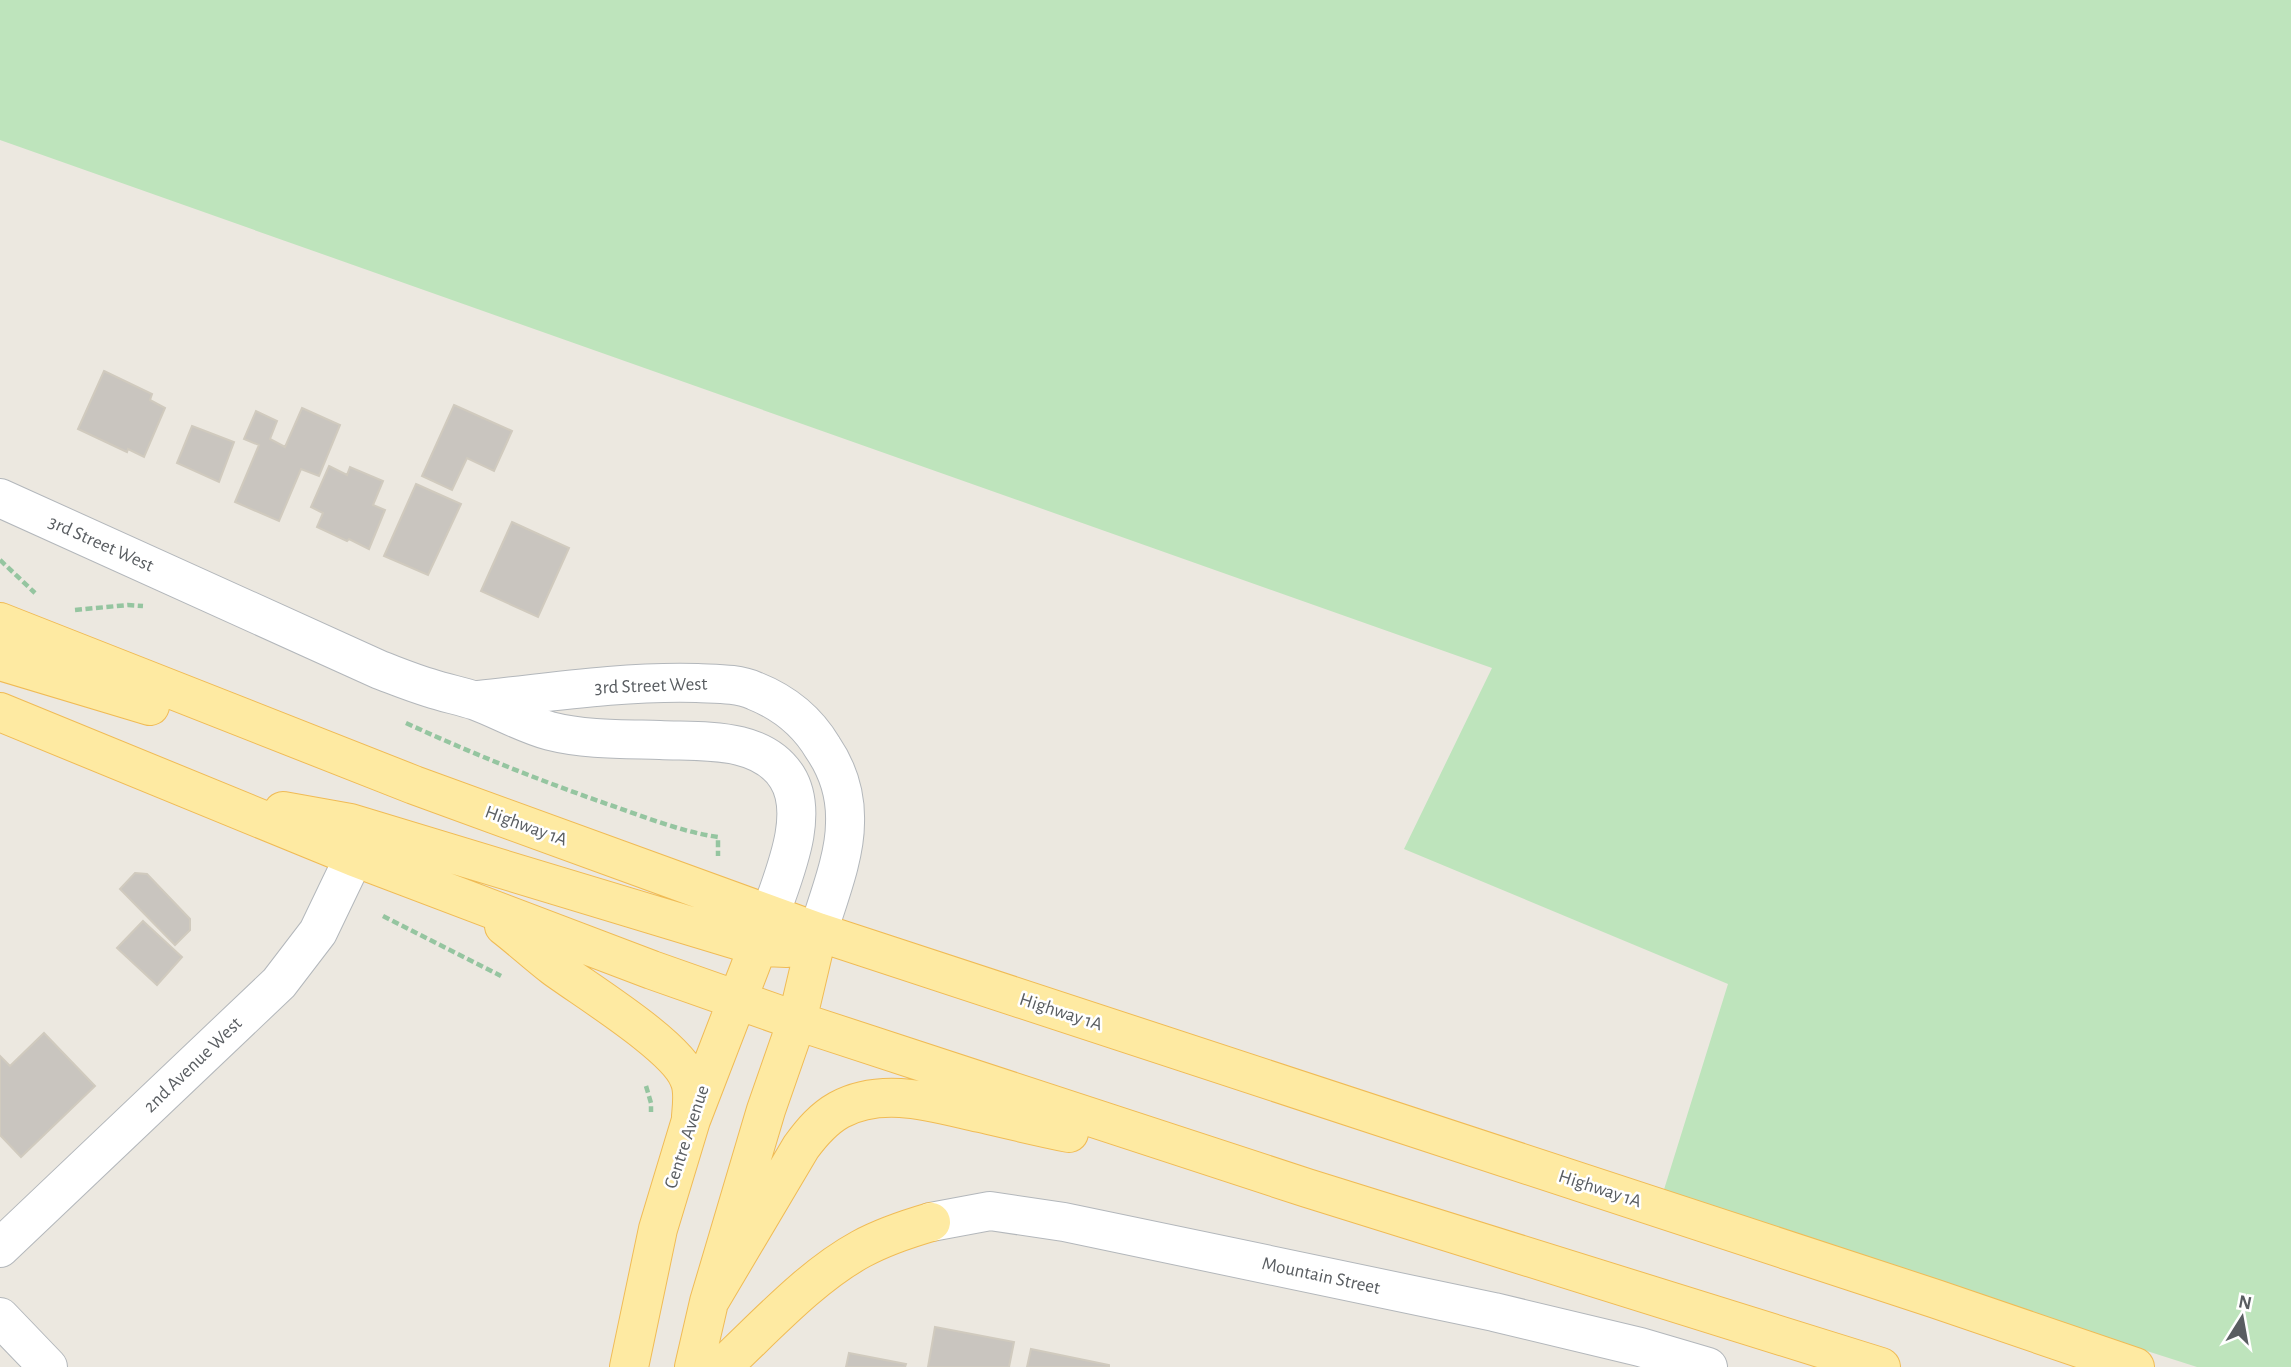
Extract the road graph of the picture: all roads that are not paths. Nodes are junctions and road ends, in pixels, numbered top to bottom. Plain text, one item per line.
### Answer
1 (0, 498) edge
2 (0, 622) edge
3 (0, 661) edge
4 (474, 701) junction
5 (0, 712) edge
6 (414, 785) junction
7 (205, 797) junction
8 (354, 857) junction
9 (481, 906) junction
10 (765, 931) junction
11 (818, 932) junction
12 (738, 1000) junction
13 (797, 1021) junction
14 (691, 1120) junction
15 (1307, 1188) junction
16 (930, 1222) joint
17 (0, 1248) edge
18 (709, 1302) junction
19 (0, 1317) edge
20 (48, 1367) edge
21 (629, 1367) edge
22 (694, 1367) edge
23 (722, 1367) edge
24 (1708, 1367) edge
25 (1881, 1367) edge
26 (2135, 1367) edge

1 - 4 street, 3rd Street West
2 - 6 main road, Highway 1A
3 - 6 main road
4 - 10 street, 3rd Street West
4 - 11 street, 3rd Street West
5 - 7 main road
6 - 10 main road, Highway 1A
7 - 8 main road
7 - 10 main road
8 - 9 main road
8 - 17 street, 2nd Avenue West
9 - 12 main road
9 - 14 main road
10 - 11 main road, Highway 1A
10 - 12 main road, Centre Avenue
11 - 13 main road
11 - 26 main road, Highway 1A
12 - 13 main road
12 - 14 main road, Centre Avenue
13 - 15 main road
13 - 18 main road
14 - 21 main road, Centre Avenue
15 - 18 main road
15 - 25 main road
16 - 23 main road
16 - 24 street, Mountain Street
18 - 22 main road
19 - 20 street

